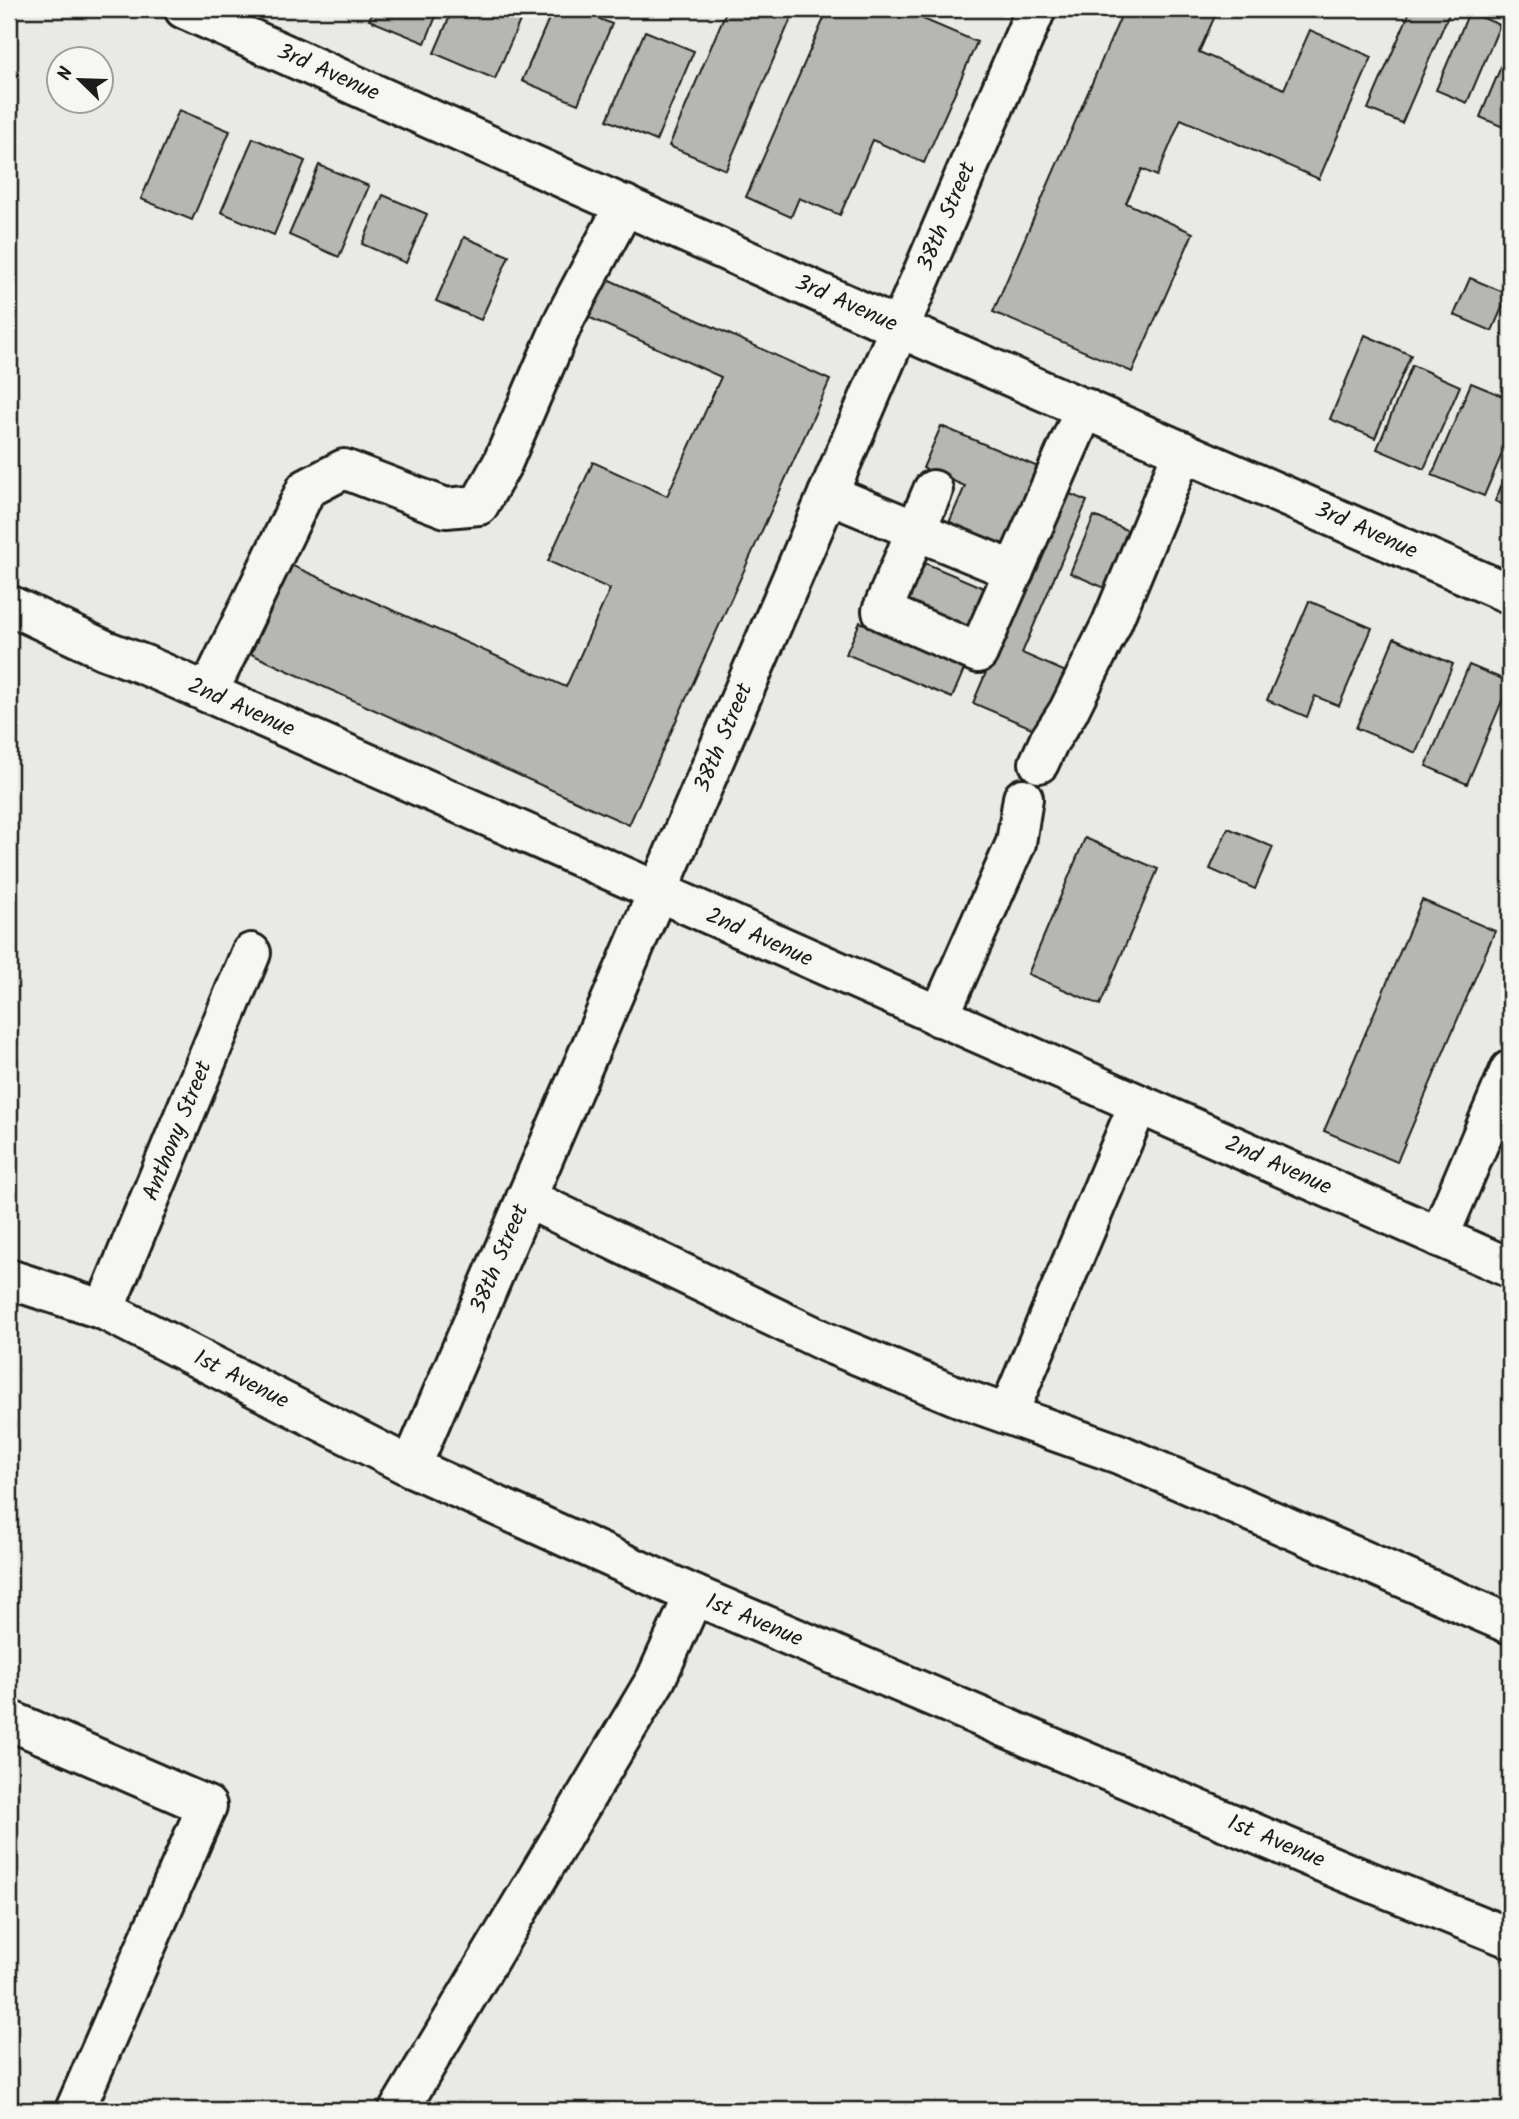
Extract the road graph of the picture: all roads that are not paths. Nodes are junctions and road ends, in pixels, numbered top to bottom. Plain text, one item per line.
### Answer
1 (184, 9) edge
2 (1037, 9) edge
3 (625, 205) junction
4 (899, 328) junction
5 (1085, 408) junction
6 (1183, 451) junction
7 (933, 490) dead end
8 (828, 494) junction
9 (916, 531) junction
10 (1014, 571) junction
11 (1510, 594) edge
12 (9, 605) edge
13 (208, 693) junction
14 (1039, 763) dead end
15 (1023, 798) dead end
16 (657, 893) junction
17 (251, 953) dead end
18 (939, 1017) junction
19 (1510, 1070) edge
20 (1138, 1105) junction
21 (1496, 1142) edge
22 (526, 1198) junction
23 (1438, 1237) junction
24 (1510, 1268) edge
25 (9, 1279) edge
26 (104, 1310) junction
27 (1008, 1415) junction
28 (411, 1467) junction
29 (694, 1595) junction
30 (1510, 1624) edge
31 (9, 1720) edge
32 (1510, 1915) edge
33 (1469, 1922) junction
34 (1510, 1938) edge
35 (75, 2110) edge
36 (399, 2110) edge

1 - 3 street, 3rd Avenue
2 - 4 street, 38th Street
3 - 4 street, 3rd Avenue
3 - 13 street
4 - 5 street, 3rd Avenue
4 - 8 street, 38th Street
5 - 6 street, 3rd Avenue
5 - 10 street
6 - 11 street, 3rd Avenue
6 - 14 street
7 - 9 street
8 - 9 street
8 - 16 street, 38th Street
9 - 10 street
9 - 10 street
12 - 13 street, 2nd Avenue
13 - 16 street, 2nd Avenue
15 - 18 street
16 - 18 street, 2nd Avenue
16 - 22 street, 38th Street
17 - 26 street, Anthony Street
18 - 20 street, 2nd Avenue
19 - 21 street
20 - 23 street, 2nd Avenue
20 - 27 street
21 - 23 street
22 - 27 street
22 - 28 street, 38th Street
23 - 24 street, 2nd Avenue
25 - 26 street, 1st Avenue
26 - 28 street, 1st Avenue
27 - 30 street
28 - 29 street, 1st Avenue
29 - 33 street, 1st Avenue
29 - 36 street
31 - 35 street
32 - 33 street
33 - 34 street, 1st Avenue

